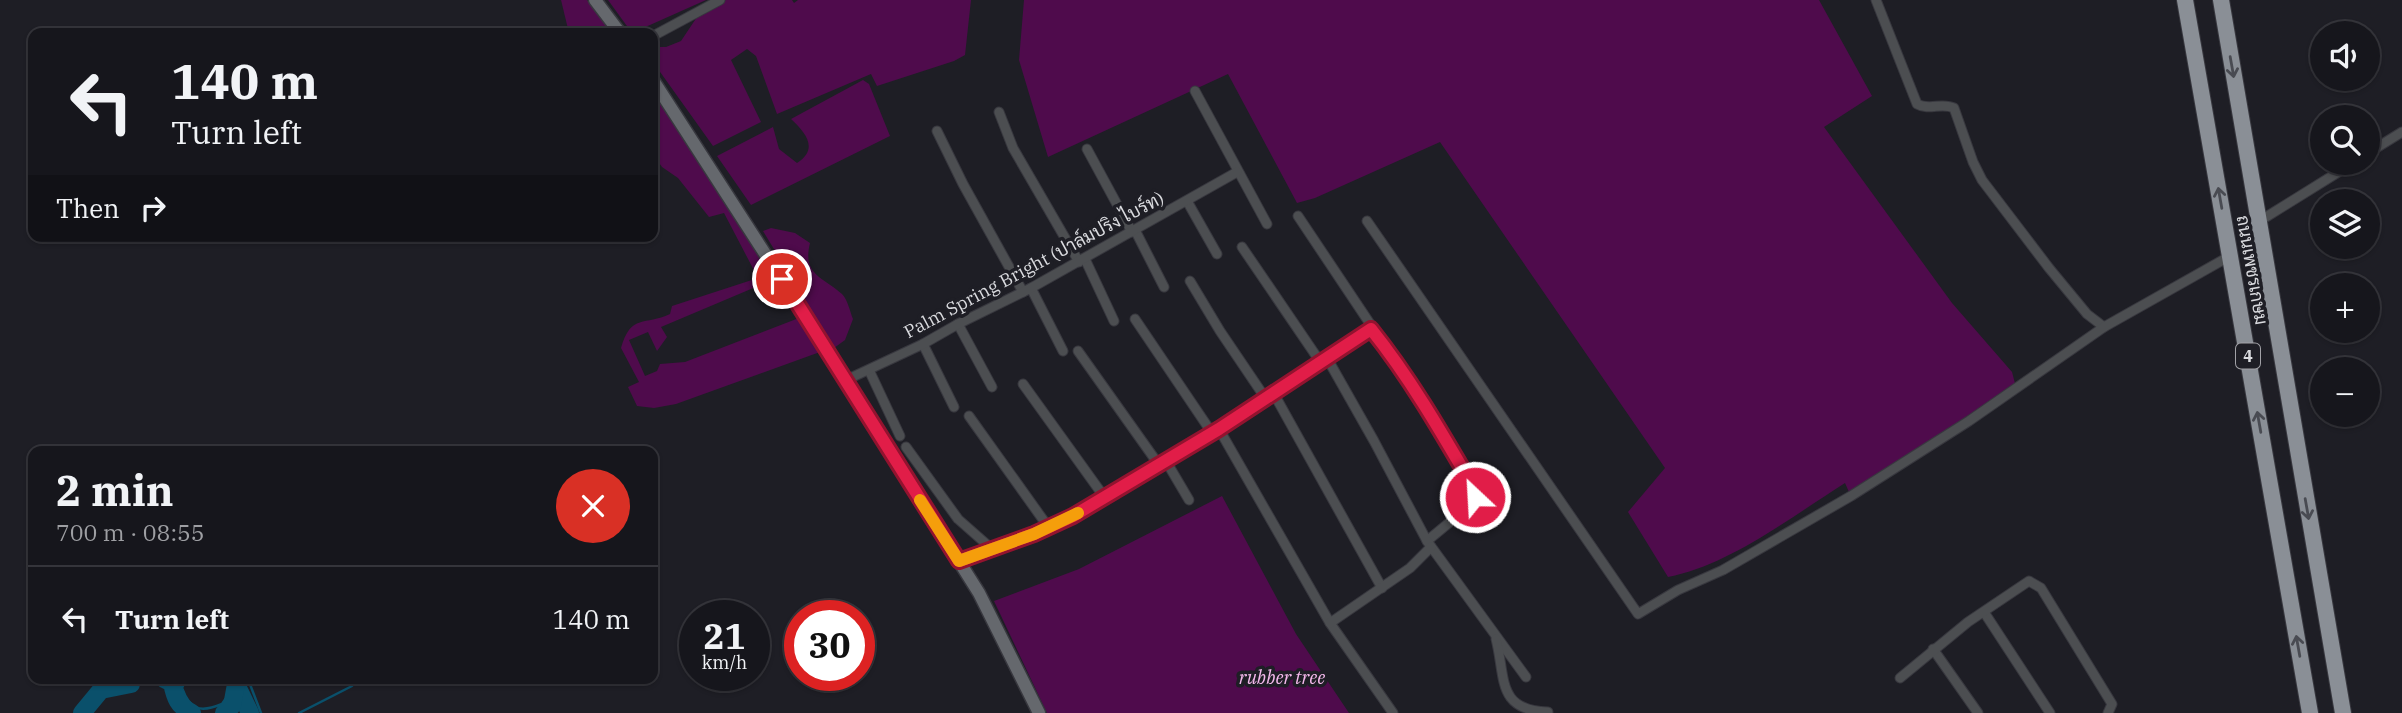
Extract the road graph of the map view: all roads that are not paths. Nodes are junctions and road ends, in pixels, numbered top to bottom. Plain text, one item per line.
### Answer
1 (595, 0) edge
2 (720, 0) edge
3 (1876, 0) edge
4 (2185, 0) edge
5 (2221, 0) edge
6 (616, 28) edge
7 (658, 33) edge
8 (658, 88) edge
9 (1195, 91) dead end
10 (999, 112) dead end
11 (937, 131) dead end
12 (2402, 132) edge
13 (2380, 146) edge
14 (1087, 149) dead end
15 (1237, 172) junction
16 (2334, 175) edge
17 (1187, 201) junction
18 (1298, 216) dead end
19 (1367, 221) dead end
20 (2259, 222) junction
21 (1267, 224) dead end
22 (1134, 231) junction
23 (1242, 247) dead end
24 (1217, 254) dead end
25 (2230, 256) junction
26 (1082, 261) junction
27 (1190, 281) dead end
28 (1164, 287) dead end
29 (1027, 290) junction
30 (1135, 320) dead end
31 (1114, 321) dead end
32 (958, 324) junction
33 (2104, 327) junction
34 (1371, 329) junction
35 (923, 344) junction
36 (1063, 351) dead end
37 (1079, 351) dead end
38 (1324, 360) junction
39 (869, 370) junction
40 (844, 381) junction
41 (1023, 384) dead end
42 (992, 387) dead end
43 (1270, 396) junction
44 (954, 407) dead end
45 (969, 416) dead end
46 (1216, 431) junction
47 (901, 436) dead end
48 (906, 447) dead end
49 (1163, 463) junction
50 (1105, 498) junction
51 (1189, 500) dead end
52 (1049, 528) junction
53 (1429, 544) junction
54 (992, 549) junction
55 (959, 561) junction
56 (1382, 588) junction
57 (1984, 612) junction
58 (1330, 623) junction
59 (1494, 634) junction
60 (1933, 649) junction
61 (1525, 677) dead end
62 (1900, 678) dead end
63 (1548, 712) edge
64 (1039, 713) edge
65 (1393, 713) edge
66 (1978, 713) edge
67 (2050, 713) edge
68 (2108, 713) edge
69 (2310, 713) edge
70 (2343, 713) edge

1 - 6 street
2 - 7 street
3 - 33 street
25 -> 4 highway, ถนนเพชรเกษม / 4
5 -> 20 highway, ถนนเพชรเกษม / 4
8 - 40 street
9 - 15 street
10 - 26 street
11 - 29 street
12 - 13 street
14 - 22 street
15 - 17 street, Palm Spring Bright (ปาล์มปริง ไบร์ท)
15 - 21 street
16 - 20 street
17 - 22 street, Palm Spring Bright (ปาล์มปริง ไบร์ท)
17 - 24 street
18 - 34 street
19 - 33 street
20 -> 70 highway, ถนนเพชรเกษม / 4
22 - 26 street, Palm Spring Bright (ปาล์มปริง ไบร์ท)
22 - 28 street
23 - 38 street
25 - 33 street
69 -> 25 highway, ถนนเพชรเกษม / 4
26 - 29 street, Palm Spring Bright (ปาล์มปริง ไบร์ท)
26 - 31 street
27 - 43 street
29 - 32 street, Palm Spring Bright (ปาล์มปริง ไบร์ท)
29 - 36 street
30 - 46 street
32 - 35 street, Palm Spring Bright (ปาล์มปริง ไบร์ท)
32 - 42 street
34 - 38 street
34 - 53 street
35 - 39 street, Palm Spring Bright (ปาล์มปริง ไบร์ท)
35 - 44 street
37 - 49 street
38 - 43 street
38 - 53 street
39 - 40 street, Palm Spring Bright (ปาล์มปริง ไบร์ท)
39 - 47 street
40 - 55 street
41 - 50 street
43 - 46 street
43 - 56 street
45 - 52 street
46 - 49 street
46 - 58 street
48 - 54 street
49 - 50 street
49 - 51 street
50 - 52 street
52 - 54 street
53 - 56 street
53 - 59 street
54 - 55 street
55 - 64 street
56 - 58 street
57 - 60 street
57 - 67 street
57 - 68 street
58 - 65 street
59 - 61 street
59 - 63 street
60 - 62 street
60 - 66 street

